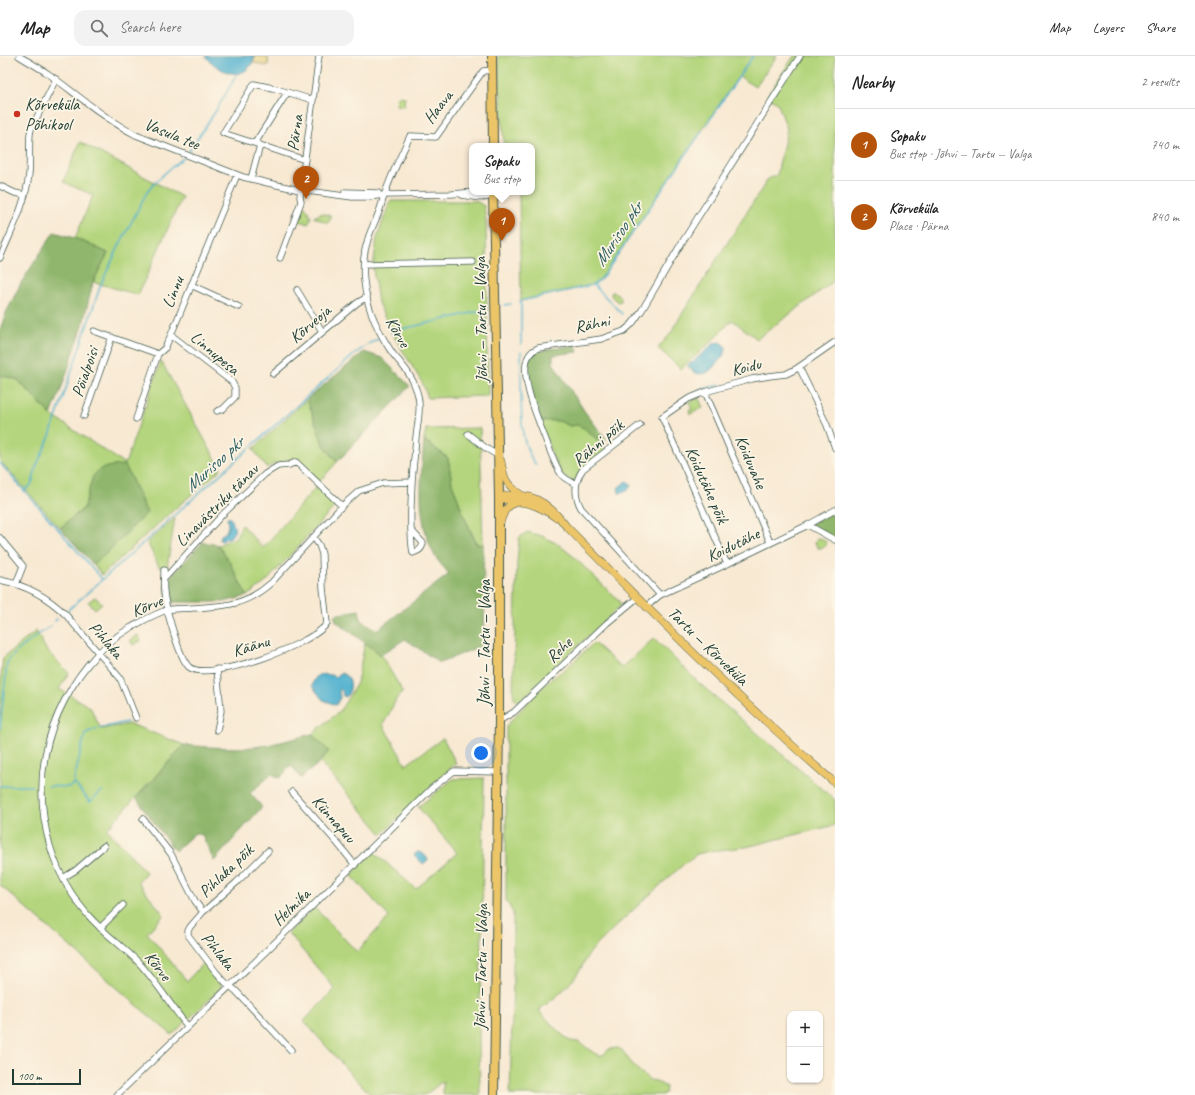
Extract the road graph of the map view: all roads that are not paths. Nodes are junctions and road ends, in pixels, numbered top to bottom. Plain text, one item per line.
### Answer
1 (18, 56) edge
2 (319, 56) edge
3 (492, 56) edge
4 (800, 56) edge
5 (493, 70) junction
6 (56, 79) junction
7 (287, 93) junction
8 (313, 100) junction
9 (493, 143) edge
10 (258, 144) junction
11 (305, 160) junction
12 (237, 174) junction
13 (251, 179) junction
14 (0, 186) edge
15 (300, 190) junction
16 (469, 193) edge
17 (452, 194) junction
18 (25, 195) junction
19 (384, 195) junction
20 (489, 195) edge
21 (491, 195) edge
22 (482, 199) junction
23 (494, 212) junction
24 (0, 258) edge
25 (280, 258) dead end
26 (473, 262) dead end
27 (364, 264) junction
28 (191, 285) junction
29 (297, 290) dead end
30 (367, 297) junction
31 (239, 307) dead end
32 (94, 331) dead end
33 (322, 331) junction
34 (171, 335) junction
35 (112, 337) junction
36 (835, 342) edge
37 (158, 354) junction
38 (799, 367) junction
39 (273, 374) dead end
40 (705, 392) junction
41 (217, 411) dead end
42 (84, 416) dead end
43 (662, 417) joint
44 (136, 419) dead end
45 (640, 424) dead end
46 (468, 434) dead end
47 (835, 448) edge
48 (499, 453) junction
49 (412, 482) junction
50 (576, 484) junction
51 (520, 494) junction
52 (499, 497) junction
53 (516, 502) junction
54 (342, 506) junction
55 (835, 510) edge
56 (808, 525) junction
57 (566, 526) junction
58 (499, 527) junction
59 (412, 531) junction
60 (0, 538) edge
61 (314, 538) junction
62 (835, 540) edge
63 (770, 542) junction
64 (726, 564) junction
65 (164, 570) dead end
66 (164, 579) junction
67 (0, 580) edge
68 (16, 584) junction
69 (660, 595) junction
70 (637, 598) junction
71 (646, 607) junction
72 (167, 610) junction
73 (98, 652) junction
74 (217, 669) junction
75 (136, 718) dead end
76 (499, 721) junction
77 (217, 730) dead end
78 (498, 772) junction
79 (835, 784) edge
80 (292, 792) dead end
81 (143, 819) dead end
82 (104, 846) dead end
83 (268, 851) dead end
84 (355, 865) junction
85 (63, 878) junction
86 (124, 905) dead end
87 (203, 912) junction
88 (100, 928) junction
89 (230, 986) junction
90 (188, 1027) junction
91 (291, 1050) dead end
92 (117, 1095) edge
93 (494, 1095) edge

1 - 6 street, Vasula tee
2 - 8 street, Pärna
3 - 5 highway
4 - 50 street, Rähni
5 - 9 highway
5 - 19 street, Haava
6 - 12 street, Vasula tee
6 - 18 street
7 - 8 street
7 - 10 street
7 - 10 street
8 - 11 street, Pärna
10 - 11 street
10 - 13 street
11 - 15 street, Pärna
12 - 13 street, Vasula tee
12 - 28 street, Linnu
13 - 15 street, Vasula tee
14 - 18 street
15 - 19 street, Vasula tee
15 - 25 street, Pärna
16 - 17 street, Vasula tee
17 - 19 street, Vasula tee
17 - 22 street, Vasula tee
18 - 24 street
19 - 27 street, Kõrve
20 - 22 street, Vasula tee
21 - 23 highway, Jõhvi — Tartu — Valga
22 - 23 street
23 - 48 highway, Jõhvi — Tartu — Valga
26 - 27 street
27 - 30 street, Kõrve
28 - 31 street
28 - 34 street, Linnu
29 - 33 street
30 - 33 street, Kõrveoja
30 - 49 street, Kõrve
32 - 35 street
33 - 39 street, Kõrveoja
34 - 37 street, Linnu
34 - 41 street, Linnupesa
35 - 37 street
35 - 42 street, Pöialpoisi
36 - 38 street, Koidu
37 - 44 street, Linnu
38 - 40 street, Koidu
38 - 47 street
40 - 43 street, Koidu
40 - 63 street, Koiduvahe
43 - 64 street, Koidutähe põik
45 - 50 street, Rähni põik
46 - 48 street
48 - 51 main road
48 - 52 highway, Jõhvi — Tartu — Valga
49 - 54 street, Kõrve
49 - 59 street, Kõrve
50 - 69 street
51 - 52 main road, Tartu — Kõrveküla
51 - 57 main road, Tartu — Kõrveküla
52 - 53 main road, Tartu — Kõrveküla
52 - 58 highway, Jõhvi — Tartu — Valga
53 - 57 main road, Tartu — Kõrveküla
53 - 58 main road
54 - 61 street, Kõrve
54 - 66 street, Linavästriku tänav
55 - 56 street, Koidutähe
56 - 62 street
56 - 63 street, Koidutähe
57 - 70 main road, Tartu — Kõrveküla
58 - 76 highway, Jõhvi — Tartu — Valga
59 - 59 street, Kõrve
60 - 68 street
61 - 72 street, Kõrve
61 - 74 street, Käänu
63 - 64 street, Koidutähe
64 - 69 street, Koidutähe
65 - 66 street, Käänu
66 - 72 street, Käänu
67 - 68 street, Pihlaka
68 - 73 street, Pihlaka
69 - 71 street, Koidutähe
70 - 71 main road, Tartu — Kõrveküla
70 - 76 street, Rehe
71 - 79 main road, Tartu — Kõrveküla
72 - 73 street, Kõrve
72 - 74 street, Käänu
73 - 75 street, Pihlaka
73 - 85 street, Kõrve
74 - 77 street
76 - 78 highway, Jõhvi — Tartu — Valga
78 - 84 street, Helmika
78 - 93 highway, Jõhvi — Tartu — Valga
80 - 84 street, Künnapuu
81 - 87 street, Pihlaka
82 - 85 street
83 - 87 street, Pihlaka põik
84 - 89 street, Helmika
85 - 88 street, Kõrve
86 - 88 street
87 - 89 street, Pihlaka
88 - 90 street, Kõrve
89 - 90 street, Helmika
89 - 91 street, Pihlaka
90 - 92 street, Helmika

